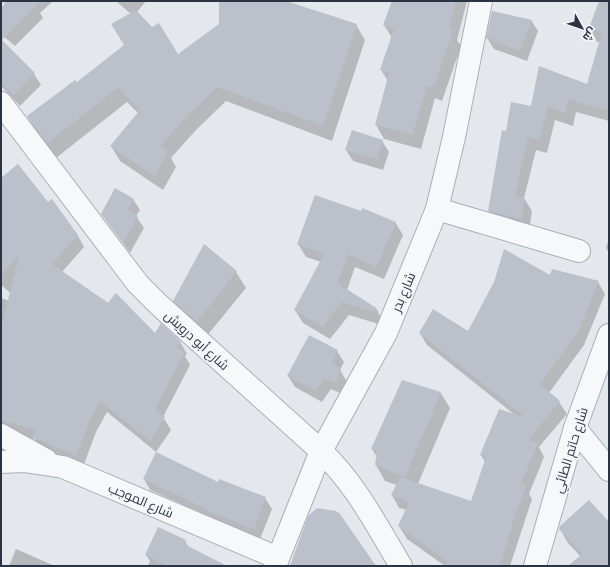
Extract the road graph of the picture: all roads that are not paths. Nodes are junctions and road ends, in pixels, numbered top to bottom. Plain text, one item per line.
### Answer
1 (481, 1) edge
2 (1, 103) edge
3 (437, 209) junction
4 (579, 251) dead end
5 (609, 335) edge
6 (575, 428) junction
7 (1, 435) edge
8 (321, 451) junction
9 (1, 462) edge
10 (63, 468) junction
11 (609, 470) edge
12 (276, 562) edge
13 (401, 566) edge
14 (535, 566) edge

1 - 3 street, شارع بدر
2 - 8 street, شارع أبو درويش
3 - 4 street
3 - 8 street, شارع بدر
5 - 6 street, شارع حاتم الطائي
6 - 11 street
6 - 14 street, شارع حاتم الطائي
7 - 10 street
8 - 12 street, شارع بدر
8 - 13 street, شارع أبو درويش
9 - 10 street, شارع الموجب
10 - 12 street, شارع الموجب

